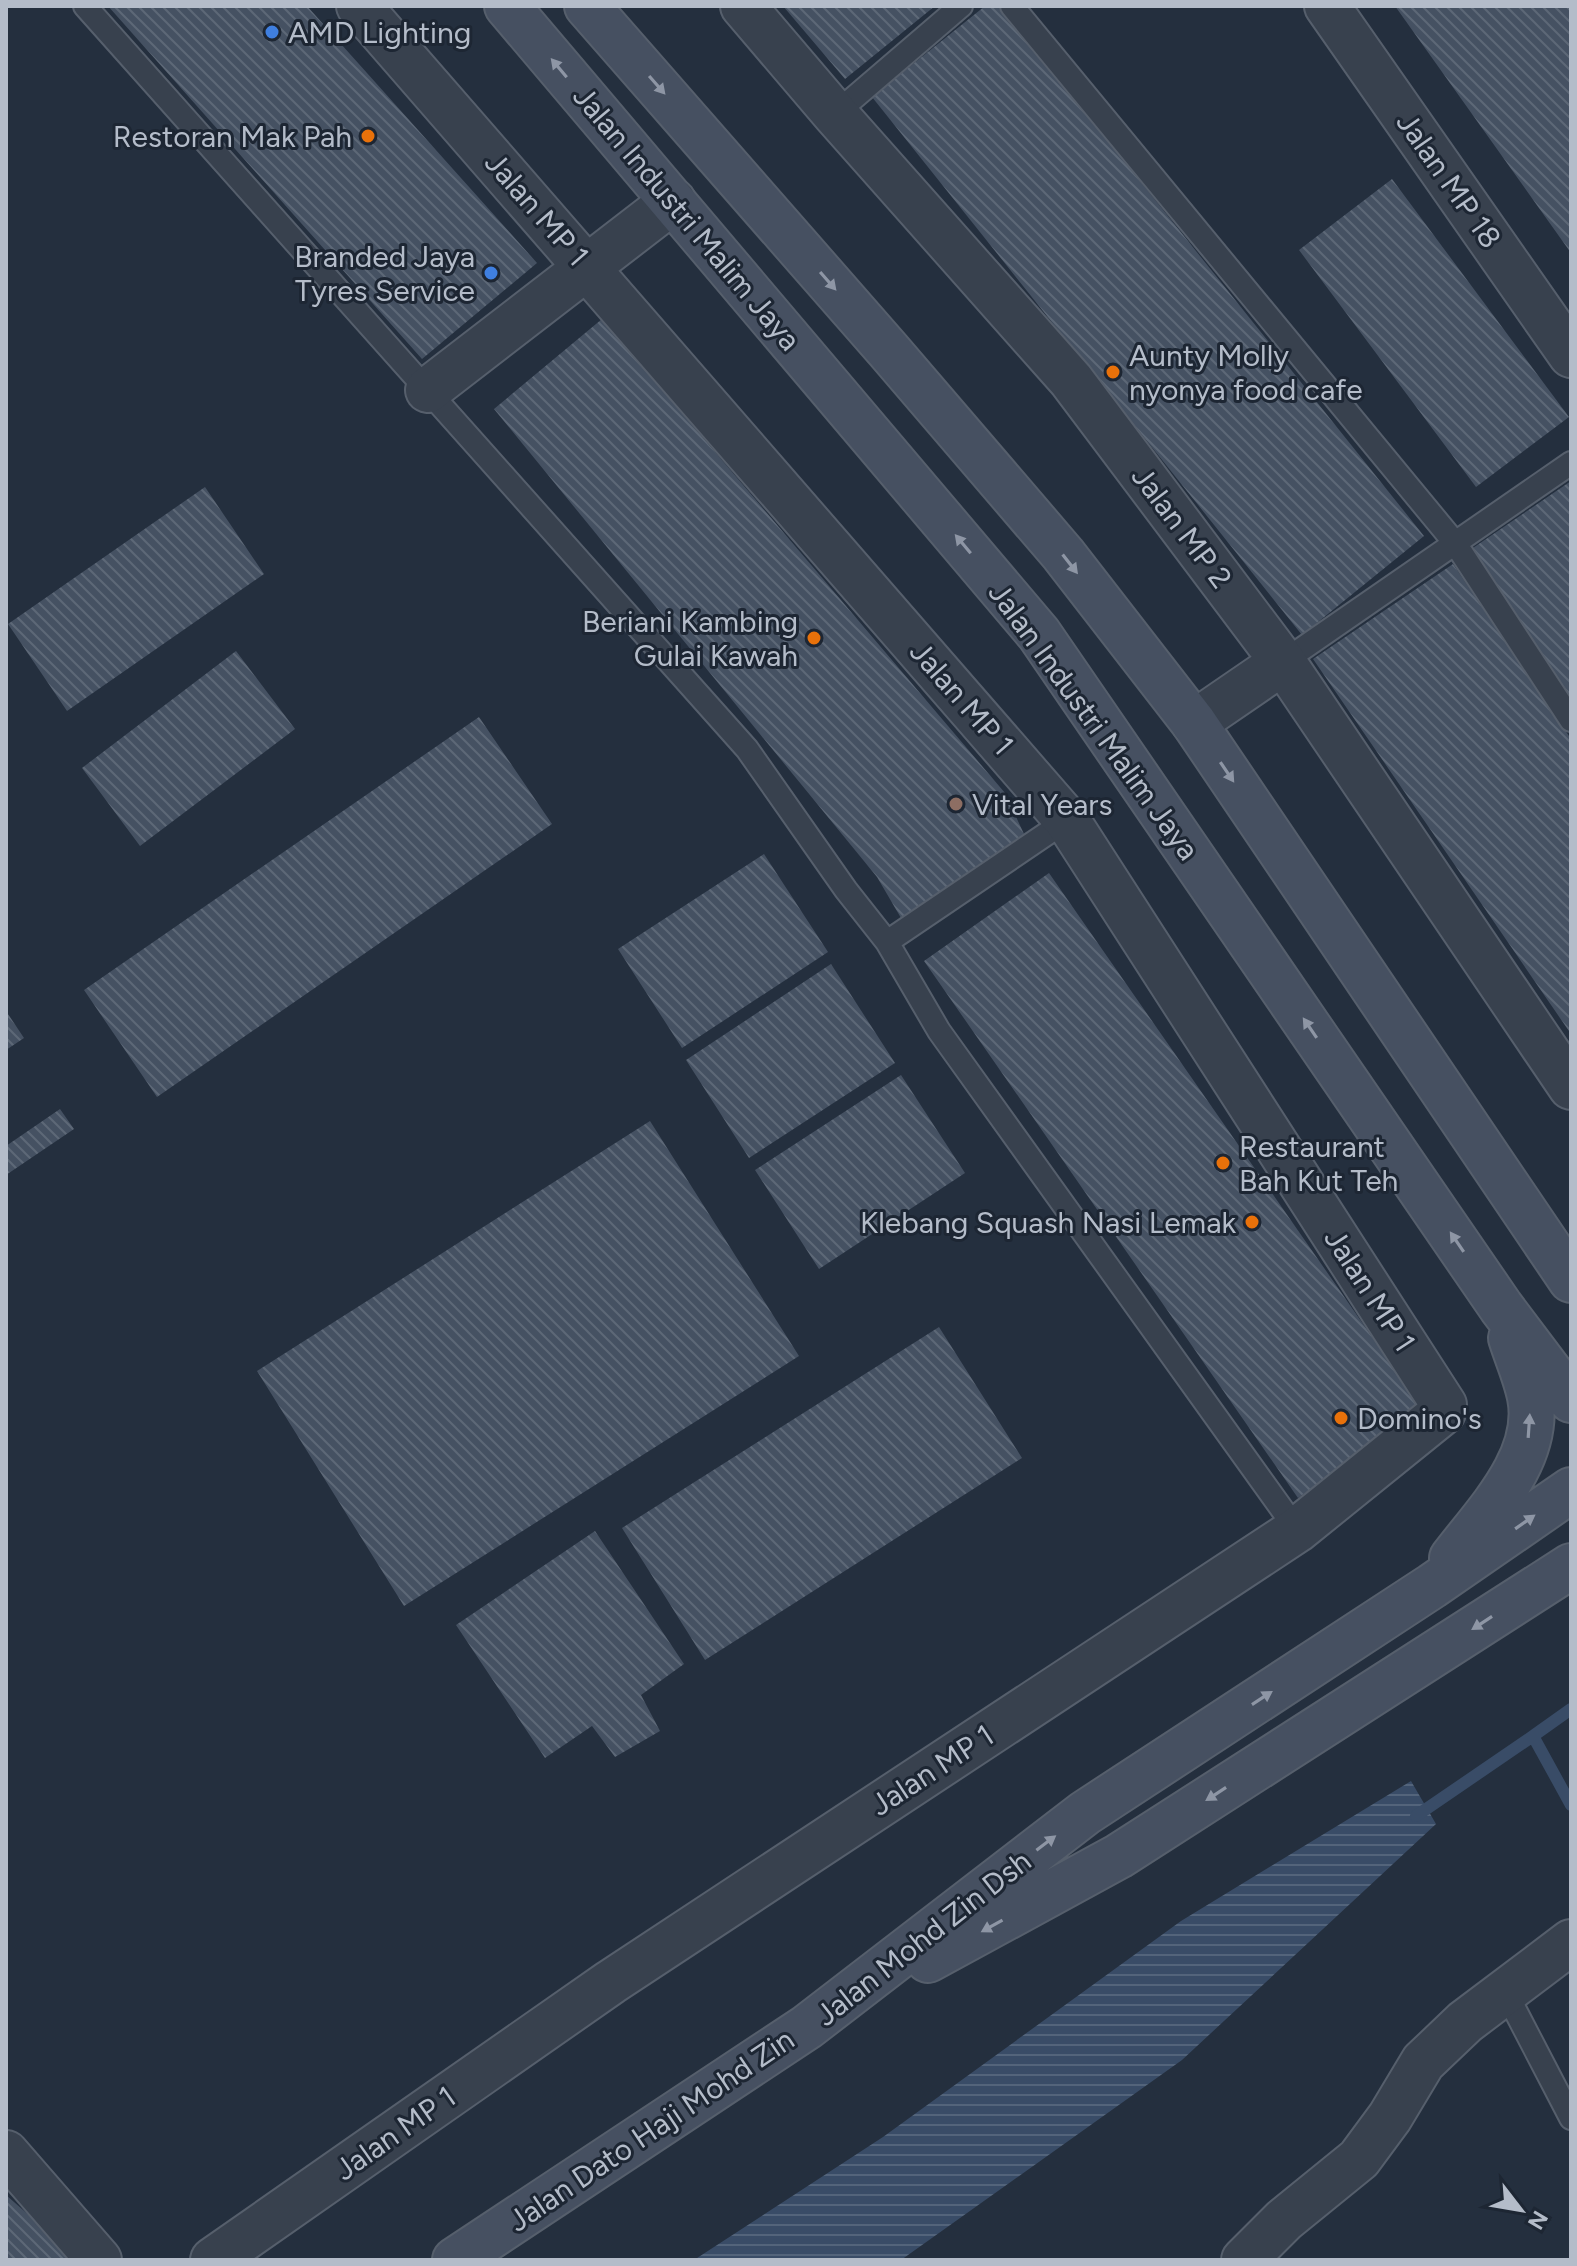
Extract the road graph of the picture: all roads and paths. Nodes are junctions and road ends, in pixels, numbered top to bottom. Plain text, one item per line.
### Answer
1 (85, 6) edge
2 (359, 6) edge
3 (507, 6) edge
4 (587, 6) edge
5 (743, 6) edge
6 (961, 6) edge
7 (1012, 6) edge
8 (1327, 6) edge
9 (835, 114) junction
10 (673, 201) junction
11 (589, 268) junction
12 (1571, 355) edge
13 (428, 390) junction
14 (1571, 463) edge
15 (1455, 543) junction
16 (1283, 662) junction
17 (1571, 720) edge
18 (1194, 723) junction
19 (1067, 820) junction
20 (887, 942) junction
21 (1571, 1087) edge
22 (1556, 1254) edge
23 (1571, 1280) edge
24 (1501, 1307) junction
25 (1571, 1400) edge
26 (1571, 1490) edge
27 (1297, 1530) junction
28 (1571, 1566) edge
29 (1432, 1586) junction
30 (1571, 1942) edge
31 (1505, 1991) junction
32 (807, 2027) junction
33 (1571, 2118) edge
34 (8, 2158) edge
35 (99, 2260) edge
36 (213, 2260) edge
37 (455, 2260) edge
38 (1244, 2260) edge

1 - 13 lane
2 - 11 street, Jalan MP 1
10 -> 3 main road, Jalan Industri Malim Jaya
4 -> 18 main road, Jalan Industri Malim Jaya
5 - 9 street, Jalan MP 2
6 - 9 lane
7 - 15 lane
8 - 12 street, Jalan MP 18
9 - 16 street, Jalan MP 2
10 - 11 street
24 -> 10 main road, Jalan Industri Malim Jaya
11 - 13 street
11 - 19 street, Jalan MP 1
13 - 20 lane
14 - 15 lane
15 - 16 lane
15 - 17 lane
16 - 18 street
16 - 21 street, Jalan MP 2
18 -> 22 main road, Jalan Industri Malim Jaya
19 - 20 lane
19 - 27 street, Jalan MP 1
20 - 27 lane
22 - 23 main road, Jalan Industri Malim Jaya
24 - 25 main road, Jalan Industri Malim Jaya
29 -> 24 main road
29 -> 26 main road, Jalan Mohd Zin Dsh
27 - 36 street, Jalan MP 1
28 -> 32 main road, Jalan Mohd Zin Dsh
32 -> 29 main road, Jalan Mohd Zin Dsh
30 - 31 street
31 - 33 lane
31 - 38 street
32 - 37 main road, Jalan Dato Haji Mohd Zin
34 - 35 street

